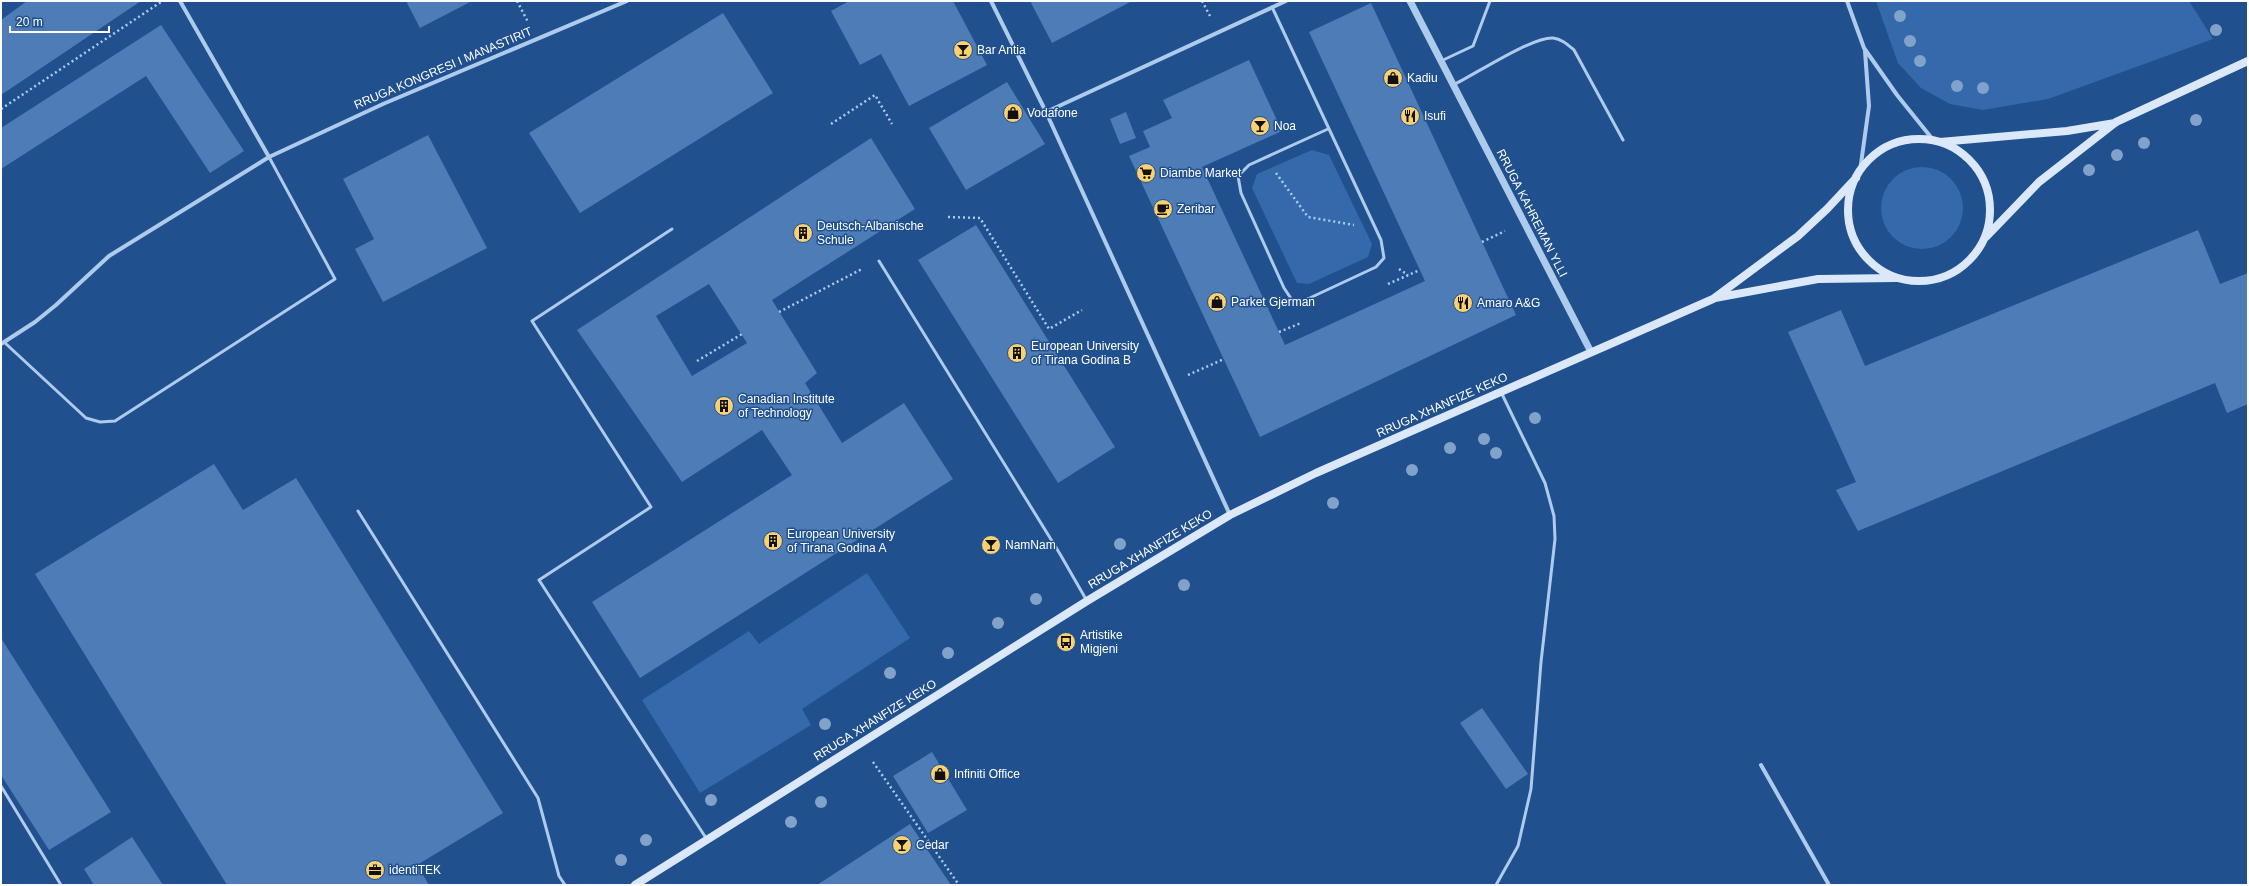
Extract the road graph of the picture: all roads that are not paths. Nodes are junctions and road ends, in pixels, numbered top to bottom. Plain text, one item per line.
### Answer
1 (180, 1) edge
2 (627, 1) edge
3 (991, 1) edge
4 (1286, 1) edge
5 (1410, 1) edge
6 (1490, 1) edge
7 (1847, 1) edge
8 (1272, 7) junction
9 (1864, 48) junction
10 (1441, 61) junction
11 (2248, 61) edge
12 (1453, 85) junction
13 (1046, 112) junction
14 (2116, 122) junction
15 (1328, 129) junction
16 (1623, 140) dead end
17 (1937, 142) junction
18 (269, 157) junction
19 (1858, 175) junction
20 (672, 229) dead end
21 (1984, 240) junction
22 (879, 261) road end
23 (1900, 279) junction
24 (1713, 299) junction
25 (2, 343) edge
26 (1591, 352) junction
27 (1501, 392) junction
28 (358, 511) dead end
29 (1230, 515) junction
30 (1086, 601) junction
31 (1761, 765) dead end
32 (1, 786) edge
33 (707, 840) junction
34 (61, 885) edge
35 (565, 885) edge
36 (635, 885) edge
37 (1496, 885) edge
38 (1829, 885) edge

1 - 18 street
2 - 18 street, RRUGA KONGRESI I MANASTIRIT
3 - 13 street
4 - 8 street
5 - 10 street, RRUGA KAHREMAN YLLI
6 - 10 lane
7 - 9 street
8 - 13 street
8 - 15 lane
9 - 17 street
9 - 19 street
10 - 12 street, RRUGA KAHREMAN YLLI
11 - 14 main road
12 - 16 lane
12 - 26 street, RRUGA KAHREMAN YLLI
13 - 29 street
14 - 17 main road
14 - 21 main road
15 - 15 lane
17 - 19 main road
17 - 21 main road
18 - 25 street, RRUGA KONGRESI I MANASTIRIT
18 - 25 lane
19 - 23 main road
19 - 24 main road, RRUGA XHANFIZE KEKO
20 - 33 lane
21 - 23 main road
22 - 30 lane
23 - 24 main road, RRUGA XHANFIZE KEKO
24 - 26 main road, RRUGA XHANFIZE KEKO
26 - 27 main road, RRUGA XHANFIZE KEKO
27 - 29 main road, RRUGA XHANFIZE KEKO
27 - 37 lane
28 - 35 lane
29 - 30 main road, RRUGA XHANFIZE KEKO
30 - 33 main road, RRUGA XHANFIZE KEKO
31 - 38 street
32 - 34 lane
33 - 36 main road, RRUGA XHANFIZE KEKO

